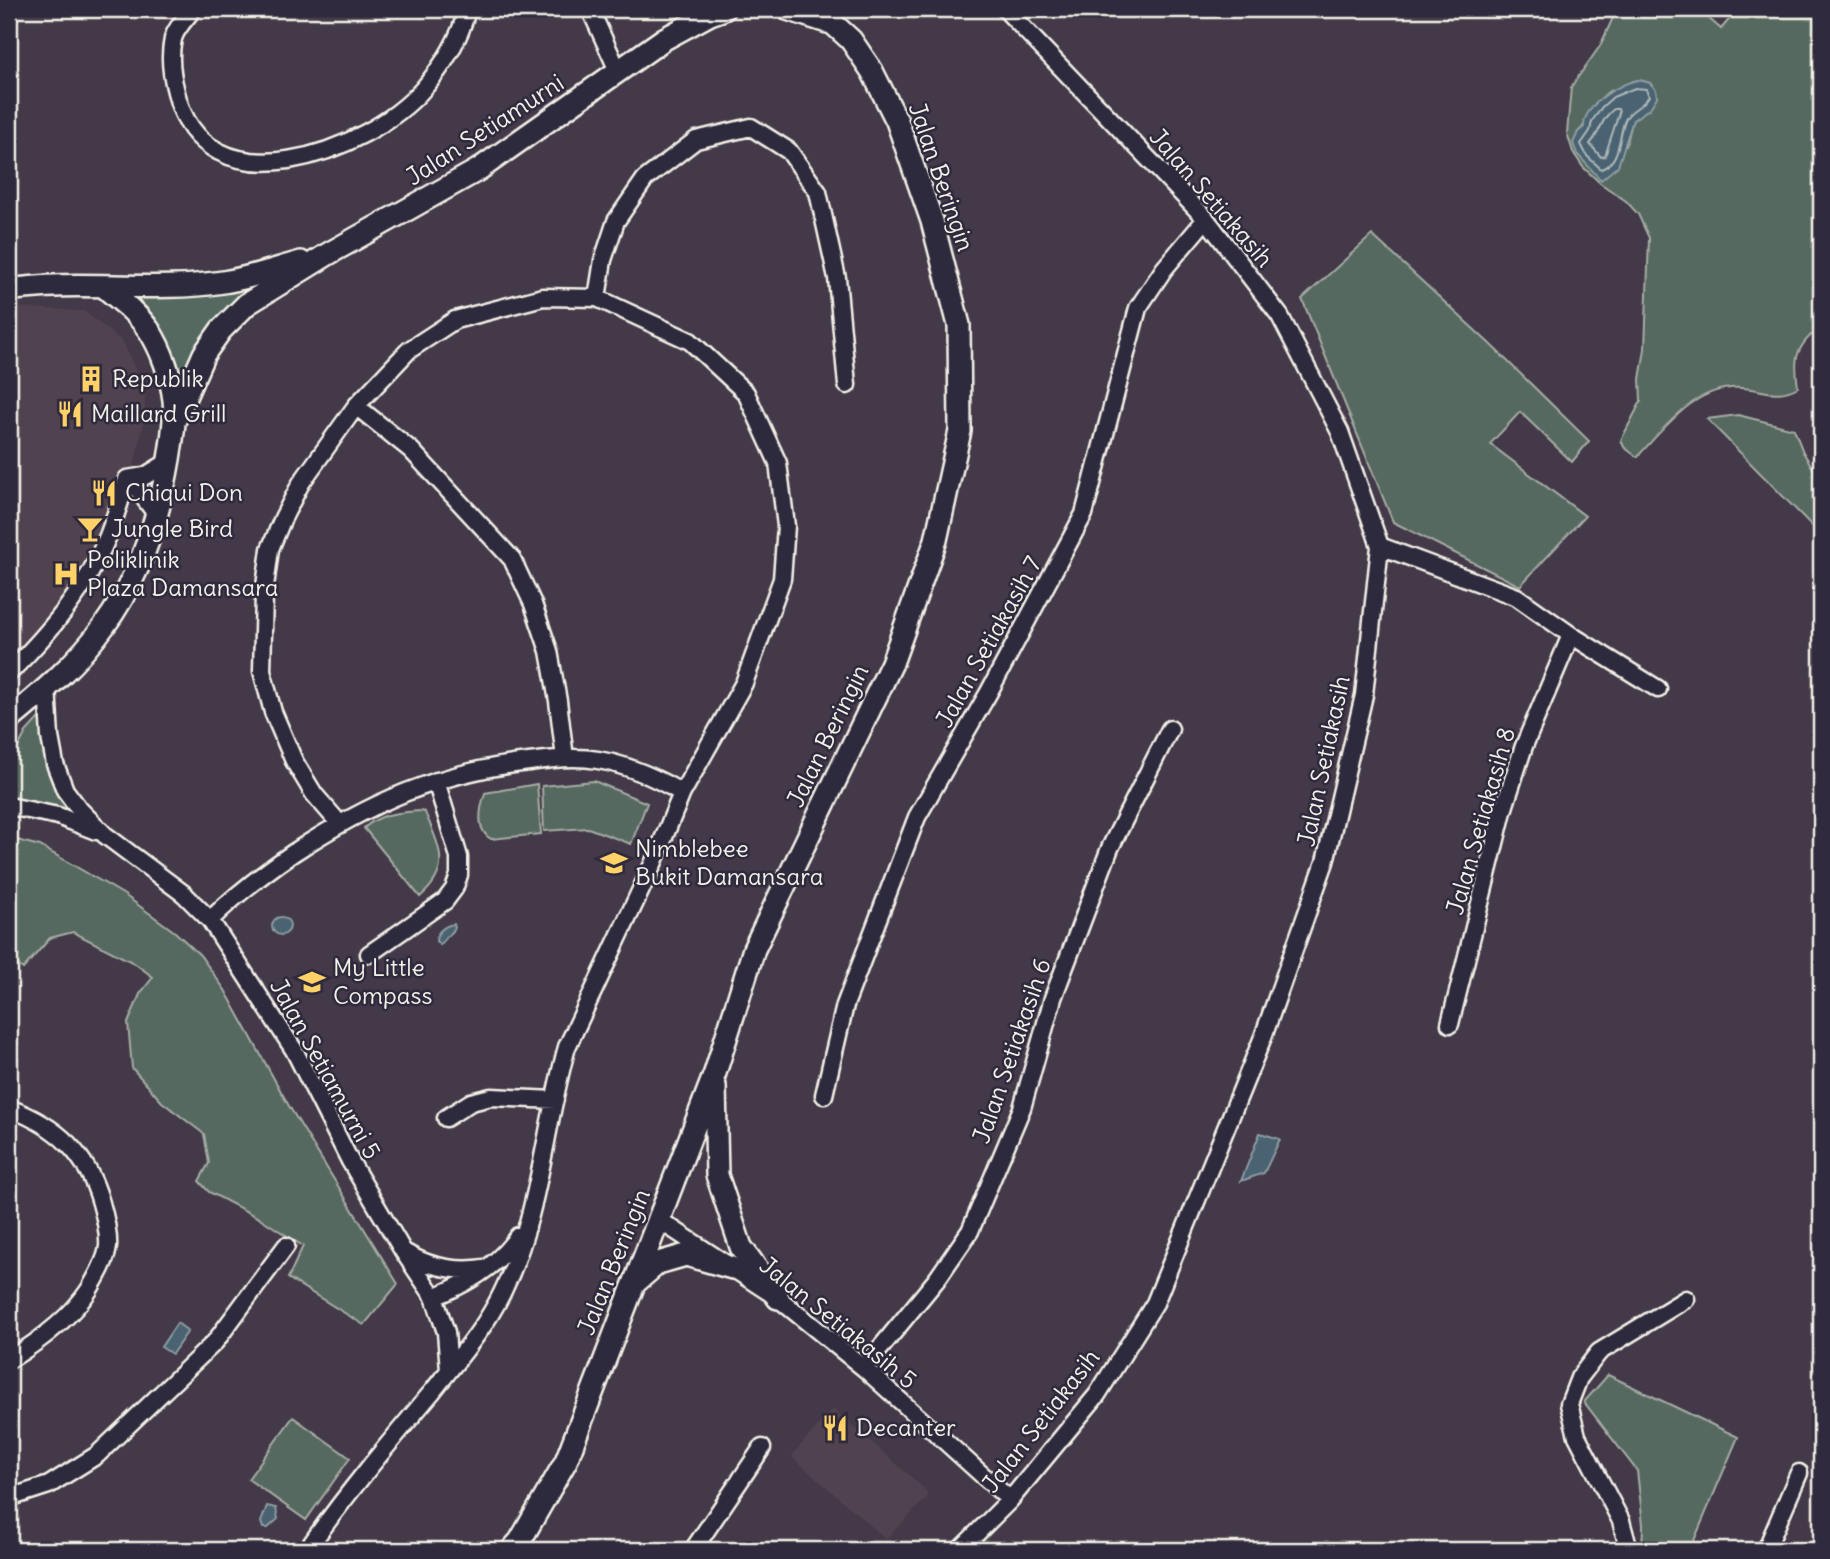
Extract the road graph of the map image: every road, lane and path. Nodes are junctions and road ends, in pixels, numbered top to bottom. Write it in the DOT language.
graph roads {
  1 [pos="194,9"];
  2 [pos="467,9"];
  3 [pos="590,9"];
  4 [pos="738,9"];
  5 [pos="787,9"];
  6 [pos="817,9"];
  7 [pos="1004,9"];
  8 [pos="710,10"];
  9 [pos="837,14"];
  10 [pos="619,73"];
  11 [pos="1206,219"];
  12 [pos="328,254"];
  13 [pos="103,286"];
  14 [pos="9,290"];
  15 [pos="597,298"];
  16 [pos="848,385"];
  17 [pos="356,406"];
  18 [pos="174,422"];
  19 [pos="169,462"];
  20 [pos="127,479"];
  21 [pos="156,514"];
  22 [pos="1380,546"];
  23 [pos="1571,635"];
  24 [pos="9,673"];
  25 [pos="47,686"];
  26 [pos="1658,689"];
  27 [pos="9,720"];
  28 [pos="1170,729"];
  29 [pos="565,758"];
  30 [pos="436,781"];
  31 [pos="682,793"];
  32 [pos="9,806"];
  33 [pos="339,823"];
  34 [pos="105,835"];
  35 [pos="210,920"];
  36 [pos="369,954"];
  37 [pos="1450,1024"];
  38 [pos="715,1073"];
  39 [pos="824,1095"];
  40 [pos="555,1100"];
  41 [pos="9,1108"];
  42 [pos="446,1118"];
  43 [pos="659,1220"];
  44 [pos="527,1223"];
  45 [pos="286,1246"];
  46 [pos="403,1251"];
  47 [pos="488,1268"];
  48 [pos="733,1268"];
  49 [pos="632,1286"];
  50 [pos="434,1297"];
  51 [pos="778,1298"];
  52 [pos="1686,1299"];
  53 [pos="9,1360"];
  54 [pos="864,1368"];
  55 [pos="449,1370"];
  56 [pos="762,1448"];
  57 [pos="1799,1473"];
  58 [pos="9,1498"];
  59 [pos="1010,1500"];
  60 [pos="307,1550"];
  61 [pos="512,1550"];
  62 [pos="693,1550"];
  63 [pos="960,1550"];
  64 [pos="1629,1550"];
  65 [pos="1766,1550"];
  1 -- 2 [label="street"];
  3 -- 10 [label="street"];
  4 -- 8 [label="street"];
  5 -- 9 [label="street"];
  6 -- 9 [label="street, Jalan Beringin"];
  7 -- 11 [label="street, Jalan Setiakasih"];
  8 -- 10 [label="street, Jalan Setiamurni"];
  9 -- 38 [label="street, Jalan Beringin"];
  10 -- 12 [label="street, Jalan Setiamurni"];
  11 -- 22 [label="street, Jalan Setiakasih"];
  11 -- 39 [label="street, Jalan Setiakasih 7"];
  12 -- 13 [label="street, Jalan Setiamurni"];
  12 -- 18 [label="street, Jalan Setiamurni"];
  13 -- 14 [label="street"];
  13 -- 18 [label="street, Jalan Setiamurni"];
  15 -- 16 [label="street"];
  15 -- 17 [label="street"];
  15 -- 31 [label="street"];
  17 -- 29 [label="street"];
  17 -- 33 [label="street"];
  18 -- 19 [label="street, Jalan Setiamurni"];
  19 -- 20 [label="street"];
  19 -- 21 [label="street, Jalan Setiamurni"];
  20 -- 21 [label="street"];
  20 -- 24 [label="street"];
  21 -- 25 [label="street, Jalan Setiamurni"];
  22 -- 23 [label="street"];
  22 -- 59 [label="street, Jalan Setiakasih"];
  23 -- 26 [label="street"];
  23 -- 37 [label="street, Jalan Setiakasih 8"];
  25 -- 27 [label="street, Jalan Setiamurni"];
  25 -- 34 [label="street, Jalan Setiamurni 5"];
  28 -- 54 [label="street, Jalan Setiakasih 6"];
  29 -- 30 [label="street"];
  29 -- 31 [label="street"];
  30 -- 33 [label="street"];
  30 -- 36 [label="street"];
  31 -- 40 [label="street"];
  32 -- 34 [label="street, Jalan Setiamurni 5"];
  33 -- 35 [label="street"];
  34 -- 35 [label="street, Jalan Setiamurni 5"];
  35 -- 46 [label="street, Jalan Setiamurni 5"];
  38 -- 43 [label="street, Jalan Beringin"];
  38 -- 51 [label="street"];
  40 -- 42 [label="street"];
  40 -- 44 [label="street"];
  41 -- 53 [label="street"];
  43 -- 48 [label="street, Jalan Setiakasih 5"];
  43 -- 49 [label="street, Jalan Beringin"];
  44 -- 47 [label="street"];
  44 -- 55 [label="street"];
  45 -- 58 [label="street"];
  46 -- 47 [label="street"];
  46 -- 50 [label="street, Jalan Setiamurni 5"];
  47 -- 50 [label="street"];
  48 -- 49 [label="street"];
  48 -- 51 [label="street, Jalan Setiakasih 5"];
  49 -- 61 [label="street, Jalan Beringin"];
  50 -- 55 [label="street, Jalan Setiamurni 5"];
  51 -- 54 [label="street, Jalan Setiakasih 5"];
  52 -- 64 [label="street"];
  54 -- 59 [label="street, Jalan Setiakasih 5"];
  55 -- 60 [label="street"];
  56 -- 62 [label="street"];
  57 -- 65 [label="street"];
  59 -- 63 [label="street, Jalan Setiakasih"];
}
